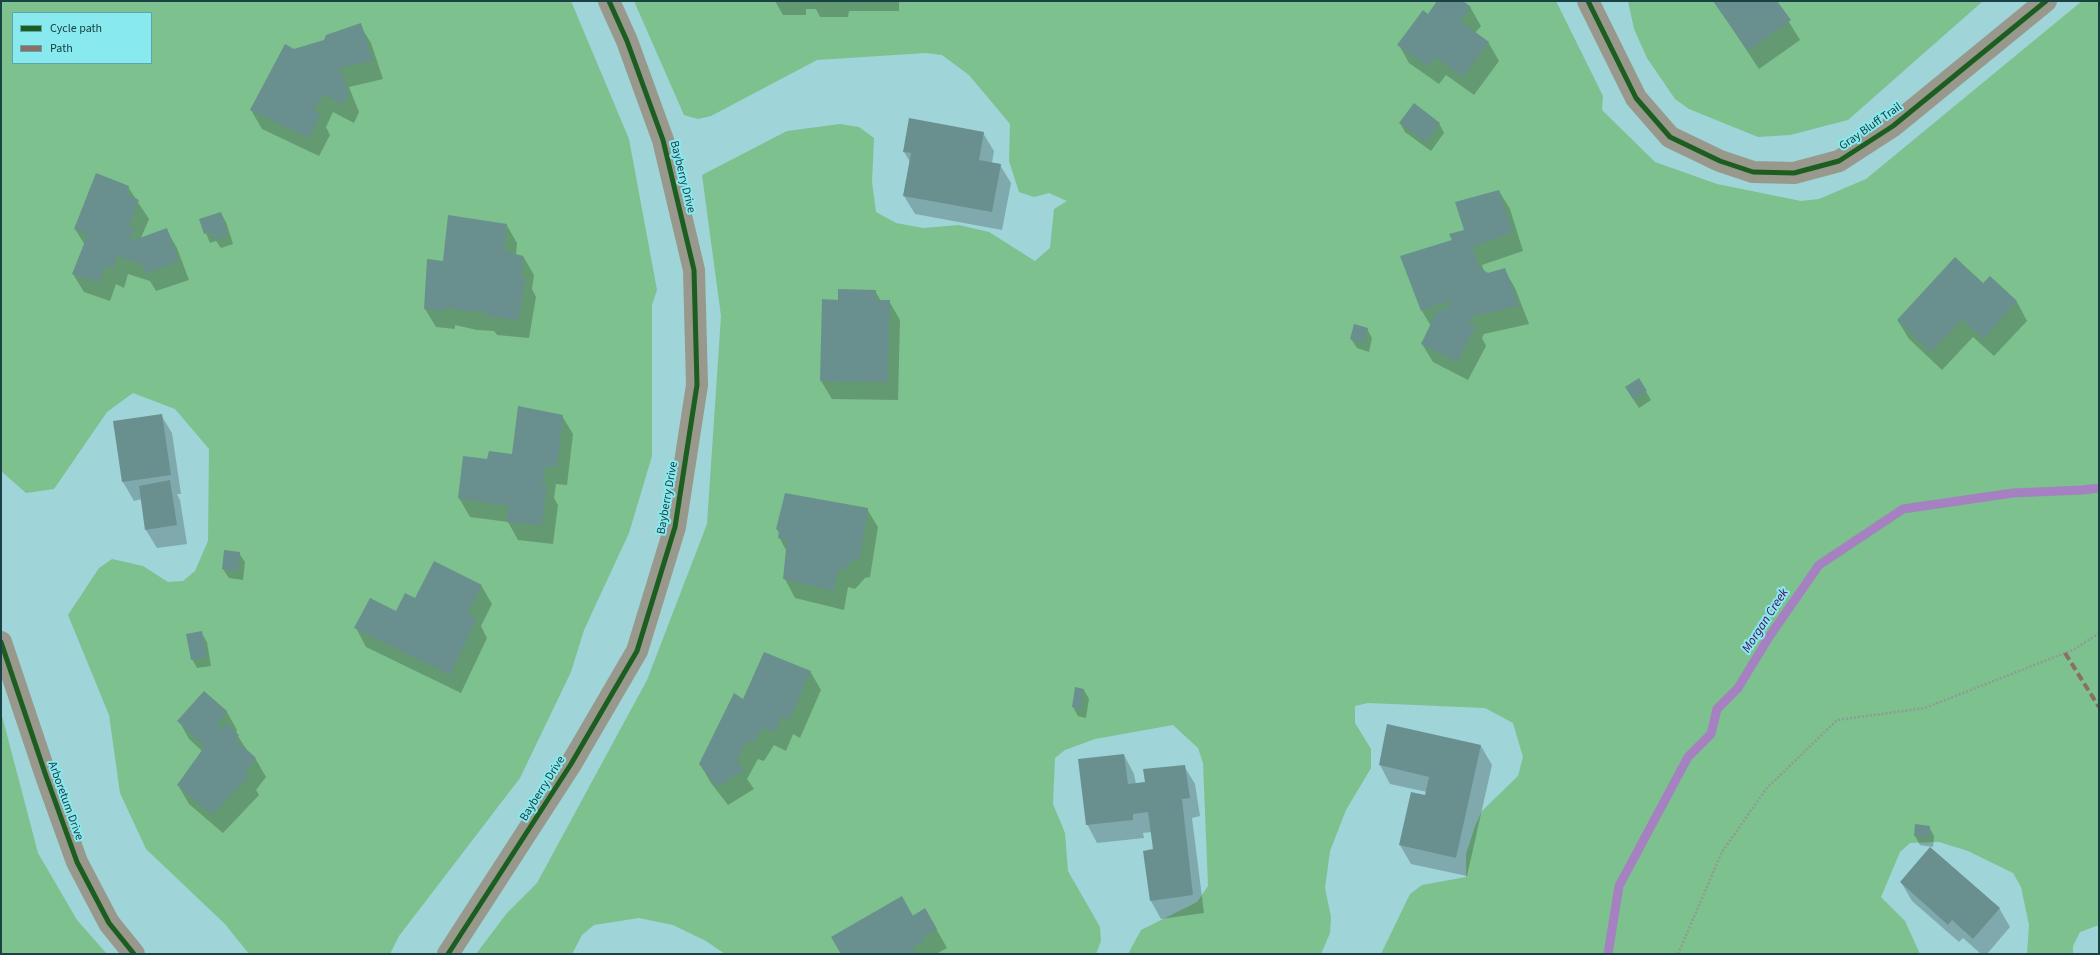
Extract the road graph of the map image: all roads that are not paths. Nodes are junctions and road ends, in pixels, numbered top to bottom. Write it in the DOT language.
graph roads {
  1 [pos="609,1"];
  2 [pos="1588,1"];
  3 [pos="2046,1"];
  4 [pos="1,642"];
  5 [pos="134,954"];
  6 [pos="448,954"];
  1 -- 6 [label="street, Bayberry Drive"];
  2 -- 3 [label="street, Gray Bluff Trail"];
  4 -- 5 [label="street, Arboretum Drive"];
}
